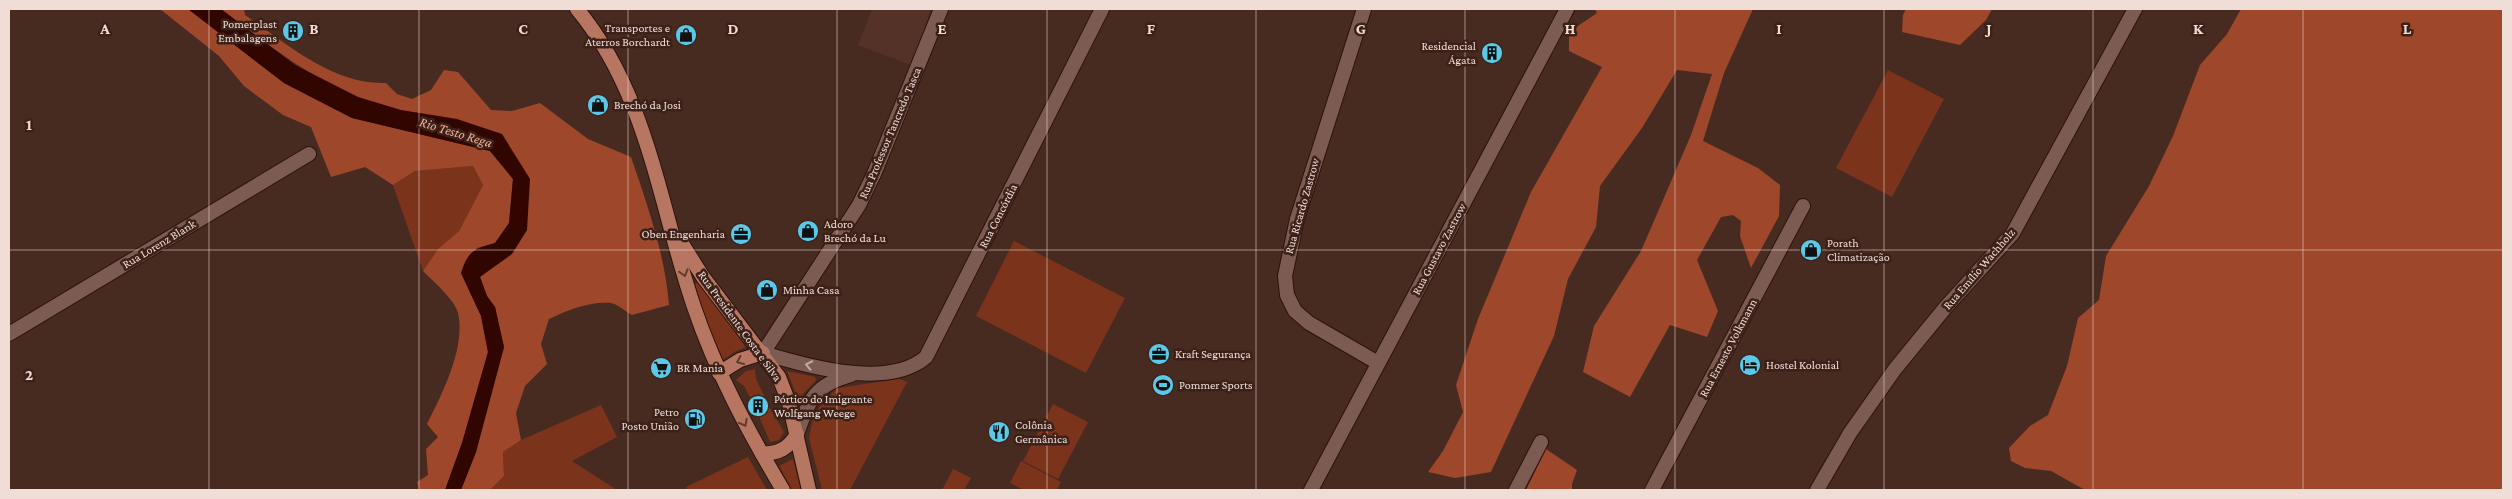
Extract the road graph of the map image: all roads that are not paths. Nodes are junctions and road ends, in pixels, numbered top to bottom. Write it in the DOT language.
graph roads {
  1 [pos="577,9"];
  2 [pos="941,9"];
  3 [pos="1102,9"];
  4 [pos="1364,9"];
  5 [pos="1566,9"];
  6 [pos="2136,9"];
  7 [pos="309,154"];
  8 [pos="1803,206"];
  9 [pos="671,226"];
  10 [pos="9,334"];
  11 [pos="763,353"];
  12 [pos="1378,363"];
  13 [pos="719,373"];
  14 [pos="856,374"];
  15 [pos="797,434"];
  16 [pos="1541,442"];
  17 [pos="762,454"];
  18 [pos="784,490"];
  19 [pos="808,490"];
  20 [pos="1311,490"];
  21 [pos="1516,490"];
  22 [pos="1652,490"];
  23 [pos="1817,490"];
  1 -- 9 [label="main road, Rua Presidente Costa e Silva"];
  2 -- 11 [label="street, Rua Professor Tancredo Tasca"];
  3 -- 14 [label="street, Rua Concórdia"];
  4 -- 12 [label="street, Rua Ricardo Zastrow"];
  5 -- 12 [label="street, Rua Gustavo Zastrow"];
  6 -- 23 [label="street, Rua Emílio Wachholz"];
  7 -- 10 [label="street, Rua Lorenz Blank"];
  8 -- 22 [label="street, Rua Ernesto Volkmann"];
  9 -- 11 [label="main road, Rua Presidente Costa e Silva"];
  9 -- 13 [label="main road, Rua Presidente Costa e Silva, one-way"];
  11 -- 13 [label="main road, one-way"];
  14 -- 11 [label="street, Rua Concórdia, one-way"];
  11 -- 15 [label="main road, Rua Presidente Costa e Silva"];
  12 -- 20 [label="street, Rua Gustavo Zastrow"];
  13 -- 17 [label="main road, Rua Presidente Costa e Silva, one-way"];
  14 -- 15 [label="street, Rua Concórdia"];
  15 -- 17 [label="main road"];
  15 -- 19 [label="main road, Rua Presidente Costa e Silva"];
  16 -- 21 [label="street"];
  17 -- 18 [label="main road, Rua Presidente Costa e Silva"];
}
